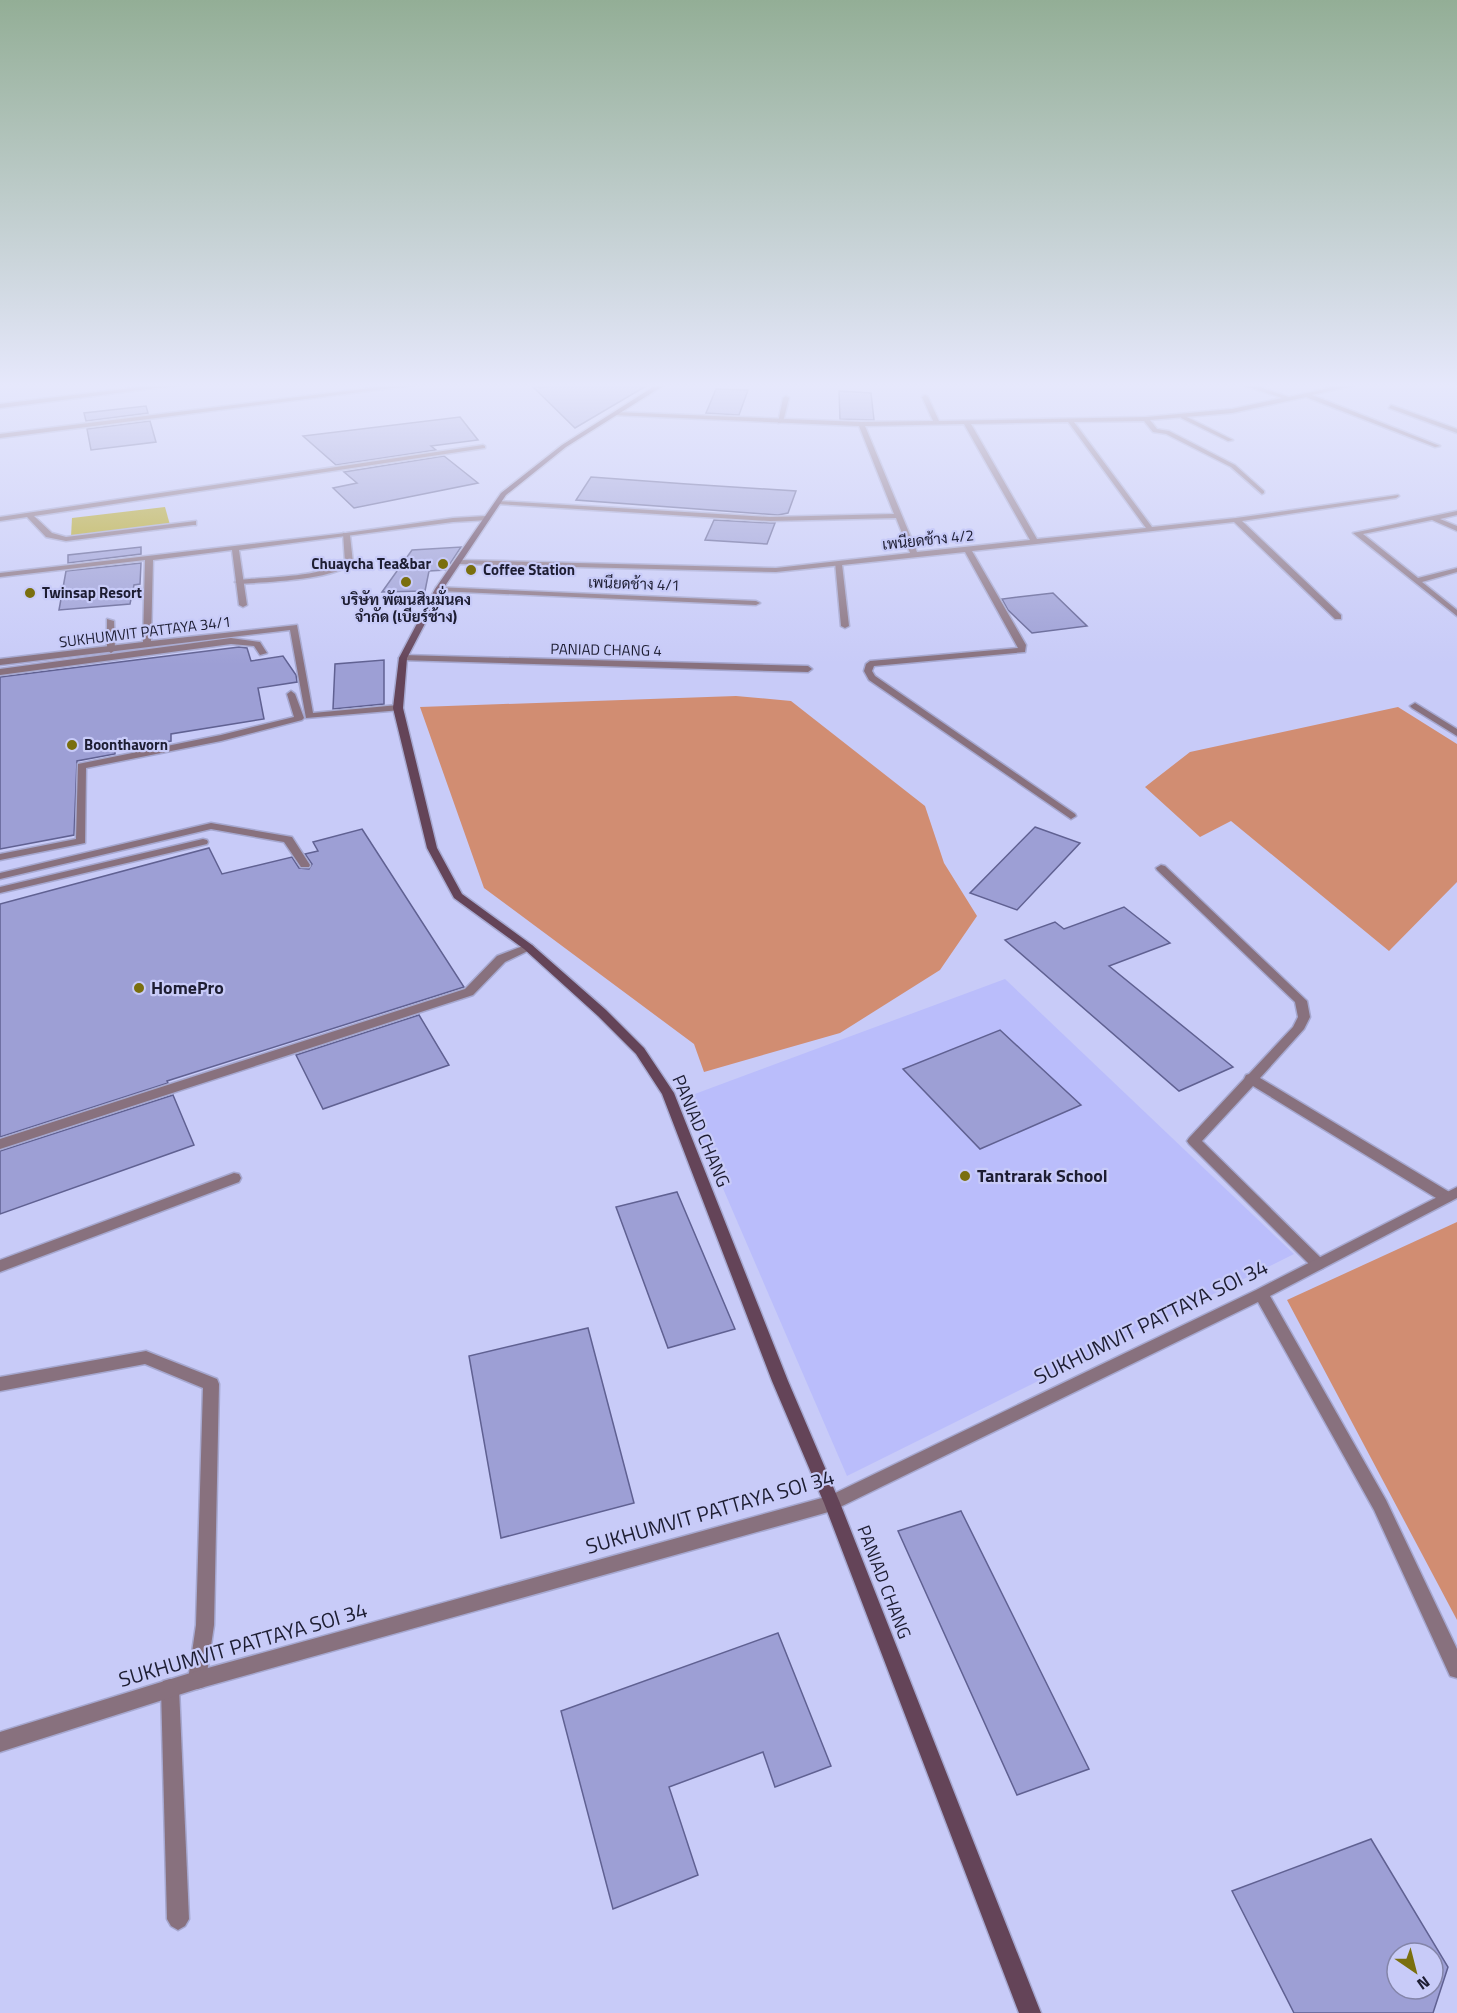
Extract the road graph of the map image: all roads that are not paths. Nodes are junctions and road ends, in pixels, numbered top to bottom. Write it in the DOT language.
graph roads {
  1 [pos="293,476"];
  2 [pos="525,476"];
  3 [pos="882,476"];
  4 [pos="997,476"];
  5 [pos="1111,476"];
  6 [pos="1244,476"];
  7 [pos="1262,492"];
  8 [pos="1396,496"];
  9 [pos="499,502"];
  10 [pos="1457,513"];
  11 [pos="30,516"];
  12 [pos="899,516"];
  13 [pos="486,518"];
  14 [pos="1433,518"];
  15 [pos="0,519"];
  16 [pos="1236,520"];
  17 [pos="194,523"];
  18 [pos="1457,529"];
  19 [pos="1151,530"];
  20 [pos="346,535"];
  21 [pos="1035,542"];
  22 [pos="235,548"];
  23 [pos="968,550"];
  24 [pos="914,554"];
  25 [pos="148,559"];
  26 [pos="459,561"];
  27 [pos="838,564"];
  28 [pos="1457,570"];
  29 [pos="0,575"];
  30 [pos="239,582"];
  31 [pos="1416,582"];
  32 [pos="439,589"];
  33 [pos="756,603"];
  34 [pos="243,605"];
  35 [pos="1457,614"];
  36 [pos="1338,617"];
  37 [pos="110,621"];
  38 [pos="845,626"];
  39 [pos="147,645"];
  40 [pos="111,650"];
  41 [pos="263,653"];
  42 [pos="403,658"];
  43 [pos="0,662"];
  44 [pos="808,669"];
  45 [pos="0,672"];
  46 [pos="291,694"];
  47 [pos="1415,706"];
  48 [pos="398,708"];
  49 [pos="1457,733"];
  50 [pos="1071,816"];
  51 [pos="203,842"];
  52 [pos="0,857"];
  53 [pos="305,865"];
  54 [pos="1161,868"];
  55 [pos="0,876"];
  56 [pos="0,890"];
  57 [pos="528,947"];
  58 [pos="1250,1078"];
  59 [pos="0,1144"];
  60 [pos="234,1179"];
  61 [pos="1451,1195"];
  62 [pos="1318,1264"];
  63 [pos="0,1266"];
  64 [pos="1261,1294"];
  65 [pos="0,1384"];
  66 [pos="832,1503"];
  67 [pos="1457,1669"];
  68 [pos="197,1680"];
  69 [pos="170,1688"];
  70 [pos="0,1742"];
  71 [pos="178,1919"];
  72 [pos="1030,2013"];
  1 -- 11 [label="street"];
  2 -- 9 [label="street, PANIAD CHANG"];
  3 -- 12 [label="street"];
  4 -- 21 [label="street"];
  5 -- 19 [label="street"];
  6 -- 7 [label="street"];
  8 -- 16 [label="street, เพนียดช้าง 4/2"];
  9 -- 12 [label="street"];
  9 -- 13 [label="street, PANIAD CHANG"];
  10 -- 14 [label="street"];
  11 -- 15 [label="street"];
  11 -- 17 [label="street"];
  12 -- 24 [label="street"];
  13 -- 20 [label="street"];
  13 -- 26 [label="street, PANIAD CHANG"];
  14 -- 18 [label="street"];
  14 -- 31 [label="street"];
  16 -- 19 [label="street, เพนียดช้าง 4/2"];
  16 -- 36 [label="street"];
  19 -- 21 [label="street, เพนียดช้าง 4/2"];
  20 -- 22 [label="street"];
  20 -- 30 [label="street"];
  21 -- 23 [label="street, เพนียดช้าง 4/2"];
  22 -- 25 [label="street"];
  22 -- 30 [label="street"];
  23 -- 24 [label="street, เพนียดช้าง 4/2"];
  23 -- 50 [label="street"];
  24 -- 27 [label="street, เพนียดช้าง 4/2"];
  25 -- 29 [label="street"];
  25 -- 39 [label="street"];
  26 -- 27 [label="street, เพนียดช้าง 4/2"];
  26 -- 32 [label="street, PANIAD CHANG"];
  27 -- 38 [label="street"];
  28 -- 31 [label="street"];
  30 -- 34 [label="street"];
  31 -- 35 [label="street"];
  32 -- 33 [label="street, เพนียดช้าง 4/1"];
  32 -- 42 [label="street, PANIAD CHANG"];
  37 -- 40 [label="street"];
  39 -- 40 [label="street, SUKHUMVIT PATTAYA 34/1"];
  39 -- 48 [label="street, SUKHUMVIT PATTAYA 34/1"];
  40 -- 43 [label="street, SUKHUMVIT PATTAYA 34/1"];
  41 -- 45 [label="street"];
  42 -- 44 [label="street, PANIAD CHANG 4"];
  42 -- 48 [label="street, PANIAD CHANG"];
  46 -- 52 [label="street"];
  47 -- 49 [label="street"];
  48 -- 57 [label="street, PANIAD CHANG"];
  51 -- 56 [label="street"];
  53 -- 55 [label="street"];
  54 -- 58 [label="street"];
  57 -- 59 [label="street"];
  57 -- 66 [label="street, PANIAD CHANG"];
  58 -- 61 [label="street"];
  58 -- 62 [label="street"];
  60 -- 63 [label="street"];
  61 -- 62 [label="street, SUKHUMVIT PATTAYA SOI 34"];
  62 -- 64 [label="street, SUKHUMVIT PATTAYA SOI 34"];
  64 -- 66 [label="street, SUKHUMVIT PATTAYA SOI 34"];
  64 -- 67 [label="street"];
  65 -- 68 [label="street"];
  66 -- 68 [label="street, SUKHUMVIT PATTAYA SOI 34"];
  66 -- 72 [label="street, PANIAD CHANG"];
  68 -- 69 [label="street, SUKHUMVIT PATTAYA SOI 34"];
  69 -- 70 [label="street, SUKHUMVIT PATTAYA SOI 34"];
  69 -- 71 [label="street"];
}
